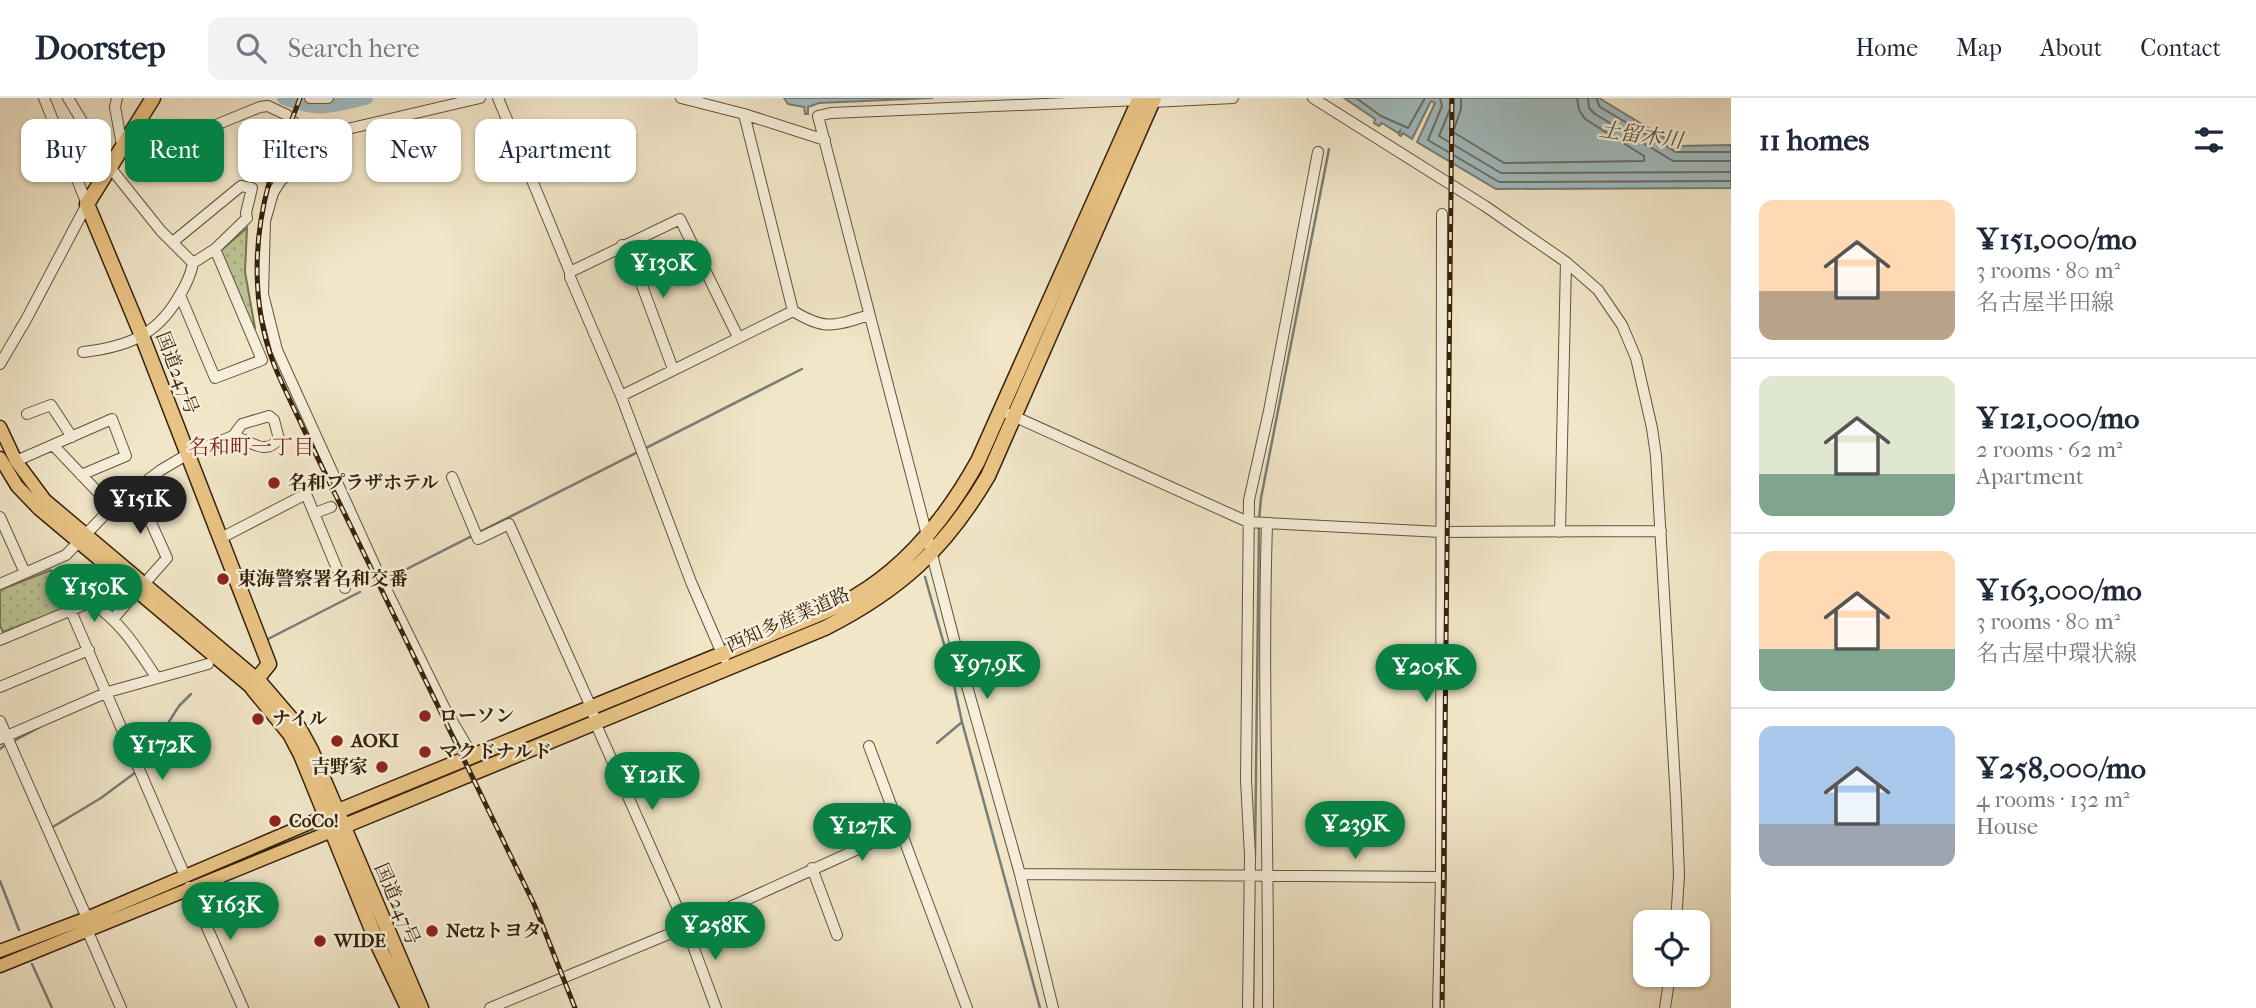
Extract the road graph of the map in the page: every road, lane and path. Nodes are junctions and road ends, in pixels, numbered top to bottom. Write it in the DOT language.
graph roads {
  1 [pos="68,98"];
  2 [pos="117,98"];
  3 [pos="153,98"];
  4 [pos="310,98"];
  5 [pos="328,98"];
  6 [pos="480,98"];
  7 [pos="498,98"];
  8 [pos="681,98"];
  9 [pos="1233,98"];
  10 [pos="1313,98"];
  11 [pos="46,99"];
  12 [pos="1147,100"];
  13 [pos="266,102"];
  14 [pos="744,114"];
  15 [pos="81,119"];
  16 [pos="290,119"];
  17 [pos="352,128"];
  18 [pos="825,140"];
  19 [pos="124,142"];
  20 [pos="1318,152"];
  21 [pos="111,163"];
  22 [pos="111,168"];
  23 [pos="100,182"];
  24 [pos="280,182"];
  25 [pos="87,204"];
  26 [pos="1441,214"];
  27 [pos="174,241"];
  28 [pos="622,245"];
  29 [pos="215,249"];
  30 [pos="1566,262"];
  31 [pos="193,263"];
  32 [pos="570,272"];
  33 [pos="180,295"];
  34 [pos="793,311"];
  35 [pos="869,315"];
  36 [pos="142,336"];
  37 [pos="738,337"];
  38 [pos="83,352"];
  39 [pos="0,364"];
  40 [pos="673,369"];
  41 [pos="621,396"];
  42 [pos="27,414"];
  43 [pos="1008,414"];
  44 [pos="0,427"];
  45 [pos="233,436"];
  46 [pos="72,437"];
  47 [pos="53,444"];
  48 [pos="188,454"];
  49 [pos="0,458"];
  50 [pos="16,461"];
  51 [pos="81,475"];
  52 [pos="452,477"];
  53 [pos="135,487"];
  54 [pos="331,506"];
  55 [pos="112,507"];
  56 [pos="315,513"];
  57 [pos="0,517"];
  58 [pos="1248,522"];
  59 [pos="1267,523"];
  60 [pos="1560,531"];
  61 [pos="1661,531"];
  62 [pos="1441,532"];
  63 [pos="4,536"];
  64 [pos="928,536"];
  65 [pos="221,538"];
  66 [pos="82,539"];
  67 [pos="932,553"];
  68 [pos="25,573"];
  69 [pos="0,584"];
  70 [pos="140,587"];
  71 [pos="345,587"];
  72 [pos="71,611"];
  73 [pos="114,618"];
  74 [pos="0,640"];
  75 [pos="89,650"];
  76 [pos="722,653"];
  77 [pos="208,664"];
  78 [pos="729,668"];
  79 [pos="156,677"];
  80 [pos="255,684"];
  81 [pos="0,687"];
  82 [pos="109,695"];
  83 [pos="593,714"];
  84 [pos="0,721"];
  85 [pos="3,738"];
  86 [pos="869,746"];
  87 [pos="472,755"];
  88 [pos="331,813"];
  89 [pos="337,829"];
  90 [pos="900,830"];
  91 [pos="812,869"];
  92 [pos="1020,874"];
  93 [pos="1250,875"];
  94 [pos="1269,875"];
  95 [pos="1441,877"];
  96 [pos="187,881"];
  97 [pos="1677,910"];
  98 [pos="87,925"];
  99 [pos="686,926"];
  100 [pos="838,935"];
  101 [pos="0,951"];
  102 [pos="0,966"];
  103 [pos="1668,987"];
  104 [pos="121,1008"];
  105 [pos="243,1008"];
  106 [pos="408,1008"];
  107 [pos="421,1008"];
  108 [pos="490,1008"];
  109 [pos="716,1008"];
  110 [pos="967,1008"];
  111 [pos="1053,1008"];
  112 [pos="1248,1008"];
  113 [pos="1268,1008"];
  114 [pos="1438,1008"];
  115 [pos="1665,1008"];
  1 -- 15 [label="street"];
  2 -- 19 [label="street"];
  3 -- 19 [label="highway"];
  4 -- 5 [label="street"];
  6 -- 17 [label="street"];
  7 -- 32 [label="street"];
  8 -- 14 [label="street"];
  9 -- 12 [label="street"];
  10 -- 30 [label="street"];
  11 -- 25 [label="street"];
  12 -- 18 [label="street"];
  12 -- 43 [label="highway, 西知多産業道路"];
  13 -- 16 [label="street"];
  13 -- 19 [label="street"];
  14 -- 18 [label="street"];
  14 -- 34 [label="street"];
  18 -- 35 [label="street"];
  19 -- 21 [label="highway"];
  20 -- 58 [label="street"];
  22 -- 27 [label="street"];
  23 -- 25 [label="highway"];
  24 -- 87 [label="street"];
  25 -- 36 [label="highway, 国道247号"];
  25 -- 39 [label="street"];
  26 -- 62 [label="street"];
  27 -- 29 [label="street"];
  27 -- 31 [label="street"];
  28 -- 32 [label="street"];
  28 -- 37 [label="street"];
  28 -- 40 [label="street"];
  29 -- 31 [label="street"];
  29 -- 33 [label="street"];
  30 -- 60 [label="street"];
  30 -- 61 [label="street"];
  31 -- 33 [label="street"];
  32 -- 41 [label="street"];
  33 -- 36 [label="street"];
  34 -- 35 [label="street"];
  34 -- 37 [label="street"];
  35 -- 64 [label="street"];
  36 -- 38 [label="street"];
  36 -- 48 [label="highway, 国道247号"];
  37 -- 40 [label="street"];
  40 -- 41 [label="street"];
  41 -- 76 [label="street"];
  42 -- 46 [label="street"];
  43 -- 58 [label="street"];
  43 -- 64 [label="highway, 西知多産業道路"];
  43 -- 67 [label="highway, 西知多産業道路"];
  44 -- 50 [label="main road"];
  45 -- 45 [label="street"];
  45 -- 48 [label="street"];
  46 -- 47 [label="street"];
  46 -- 51 [label="street"];
  47 -- 50 [label="street"];
  47 -- 51 [label="street"];
  48 -- 53 [label="street"];
  48 -- 65 [label="highway, 国道247号"];
  49 -- 66 [label="main road"];
  50 -- 66 [label="main road"];
  51 -- 55 [label="street"];
  52 -- 83 [label="street"];
  53 -- 55 [label="street"];
  53 -- 70 [label="street"];
  54 -- 56 [label="street"];
  55 -- 66 [label="street"];
  56 -- 65 [label="street"];
  56 -- 71 [label="street"];
  57 -- 63 [label="street"];
  58 -- 59 [label="street"];
  58 -- 93 [label="street"];
  59 -- 62 [label="street"];
  59 -- 94 [label="street"];
  60 -- 61 [label="street"];
  60 -- 62 [label="street"];
  61 -- 97 [label="street"];
  62 -- 95 [label="street"];
  63 -- 68 [label="street"];
  64 -- 67 [label="street"];
  64 -- 76 [label="highway, 西知多産業道路"];
  65 -- 80 [label="highway, 国道247号"];
  66 -- 68 [label="street"];
  66 -- 70 [label="main road"];
  67 -- 78 [label="highway, 西知多産業道路"];
  67 -- 92 [label="street"];
  68 -- 69 [label="street"];
  70 -- 73 [label="street"];
  70 -- 80 [label="main road"];
  72 -- 73 [label="street"];
  72 -- 74 [label="street"];
  72 -- 75 [label="street"];
  73 -- 79 [label="street"];
  75 -- 81 [label="street"];
  75 -- 82 [label="street"];
  76 -- 78 [label="street"];
  76 -- 83 [label="highway, 西知多産業道路"];
  77 -- 79 [label="street"];
  78 -- 83 [label="highway, 西知多産業道路"];
  79 -- 82 [label="street"];
  80 -- 88 [label="highway, 国道247号"];
  82 -- 85 [label="street"];
  82 -- 96 [label="street"];
  83 -- 87 [label="highway, 西知多産業道路"];
  83 -- 89 [label="highway, 西知多産業道路"];
  83 -- 99 [label="street"];
  84 -- 85 [label="street"];
  85 -- 98 [label="street"];
  86 -- 90 [label="street"];
  87 -- 88 [label="highway, 西知多産業道路"];
  88 -- 89 [label="highway, 国道247号"];
  88 -- 96 [label="main road"];
  89 -- 96 [label="main road"];
  89 -- 106 [label="highway, 国道247号"];
  89 -- 107 [label="highway, 国道247号"];
  90 -- 91 [label="street"];
  90 -- 110 [label="street"];
  91 -- 99 [label="street"];
  91 -- 100 [label="street"];
  92 -- 93 [label="street"];
  92 -- 111 [label="street"];
  93 -- 94 [label="street"];
  93 -- 112 [label="street"];
  94 -- 95 [label="street"];
  94 -- 113 [label="street"];
  95 -- 114 [label="street"];
  96 -- 98 [label="main road"];
  96 -- 105 [label="street"];
  98 -- 101 [label="main road"];
  98 -- 102 [label="main road"];
  98 -- 104 [label="street"];
  99 -- 108 [label="street"];
  99 -- 109 [label="street"];
  103 -- 115 [label="street"];
}
